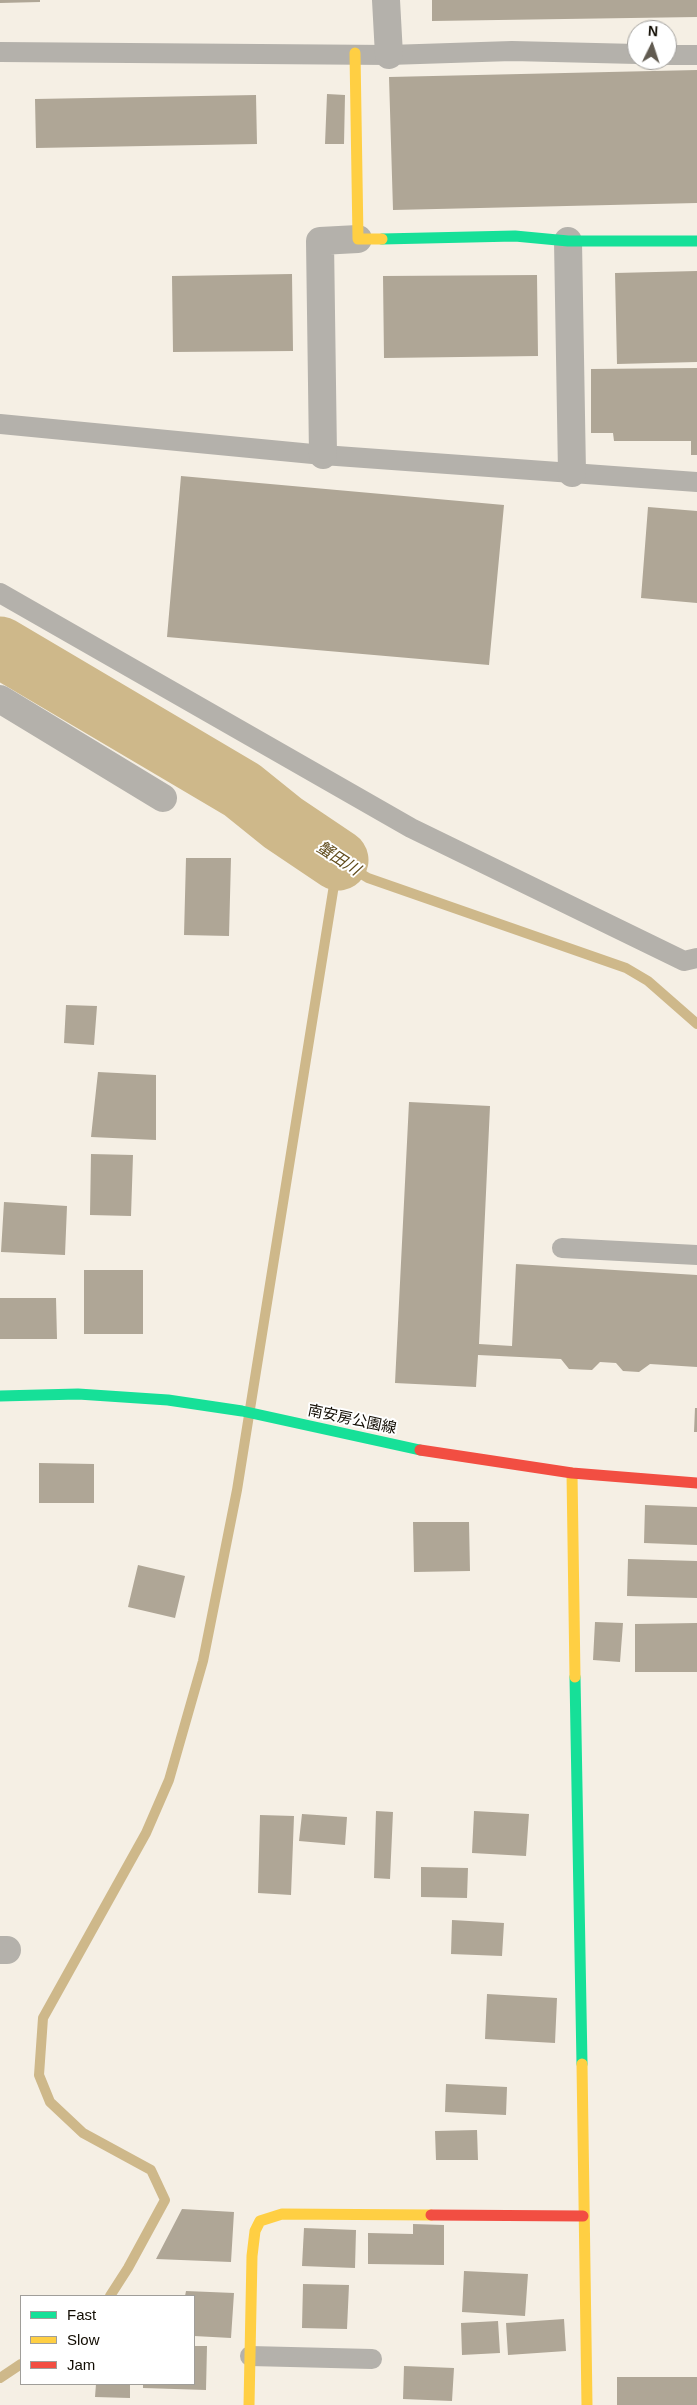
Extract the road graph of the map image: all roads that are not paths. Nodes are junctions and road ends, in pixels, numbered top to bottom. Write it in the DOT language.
graph roads {
  1 [pos="386,0"];
  2 [pos="0,52"];
  3 [pos="355,53"];
  4 [pos="627,54"];
  5 [pos="677,54"];
  6 [pos="389,55"];
  7 [pos="697,55"];
  8 [pos="358,239"];
  9 [pos="568,241"];
  10 [pos="697,241"];
  11 [pos="0,424"];
  12 [pos="323,454"];
  13 [pos="572,473"];
  14 [pos="697,482"];
  15 [pos="0,593"];
  16 [pos="0,699"];
  17 [pos="163,798"];
  18 [pos="697,958"];
  19 [pos="562,1248"];
  20 [pos="697,1255"];
  21 [pos="0,1396"];
  22 [pos="572,1473"];
  23 [pos="697,1483"];
  24 [pos="583,2216"];
  25 [pos="250,2356"];
  26 [pos="372,2359"];
  27 [pos="250,2405"];
  28 [pos="587,2405"];
  1 -- 6 [label="street"];
  2 -- 3 [label="lane"];
  3 -- 6 [label="lane"];
  3 -- 8 [label="street"];
  4 -- 6 [label="lane"];
  5 -- 7 [label="lane"];
  8 -- 9 [label="street"];
  8 -- 12 [label="street"];
  9 -- 10 [label="street"];
  9 -- 13 [label="street"];
  11 -- 12 [label="lane"];
  12 -- 13 [label="lane"];
  13 -- 14 [label="lane"];
  15 -- 18 [label="lane"];
  16 -- 17 [label="street"];
  19 -- 20 [label="lane"];
  21 -- 22 [label="street, 南安房公園線"];
  22 -- 23 [label="street, 南安房公園線"];
  22 -- 24 [label="street"];
  24 -- 25 [label="street"];
  24 -- 28 [label="street"];
  25 -- 26 [label="lane"];
  25 -- 27 [label="street"];
}
